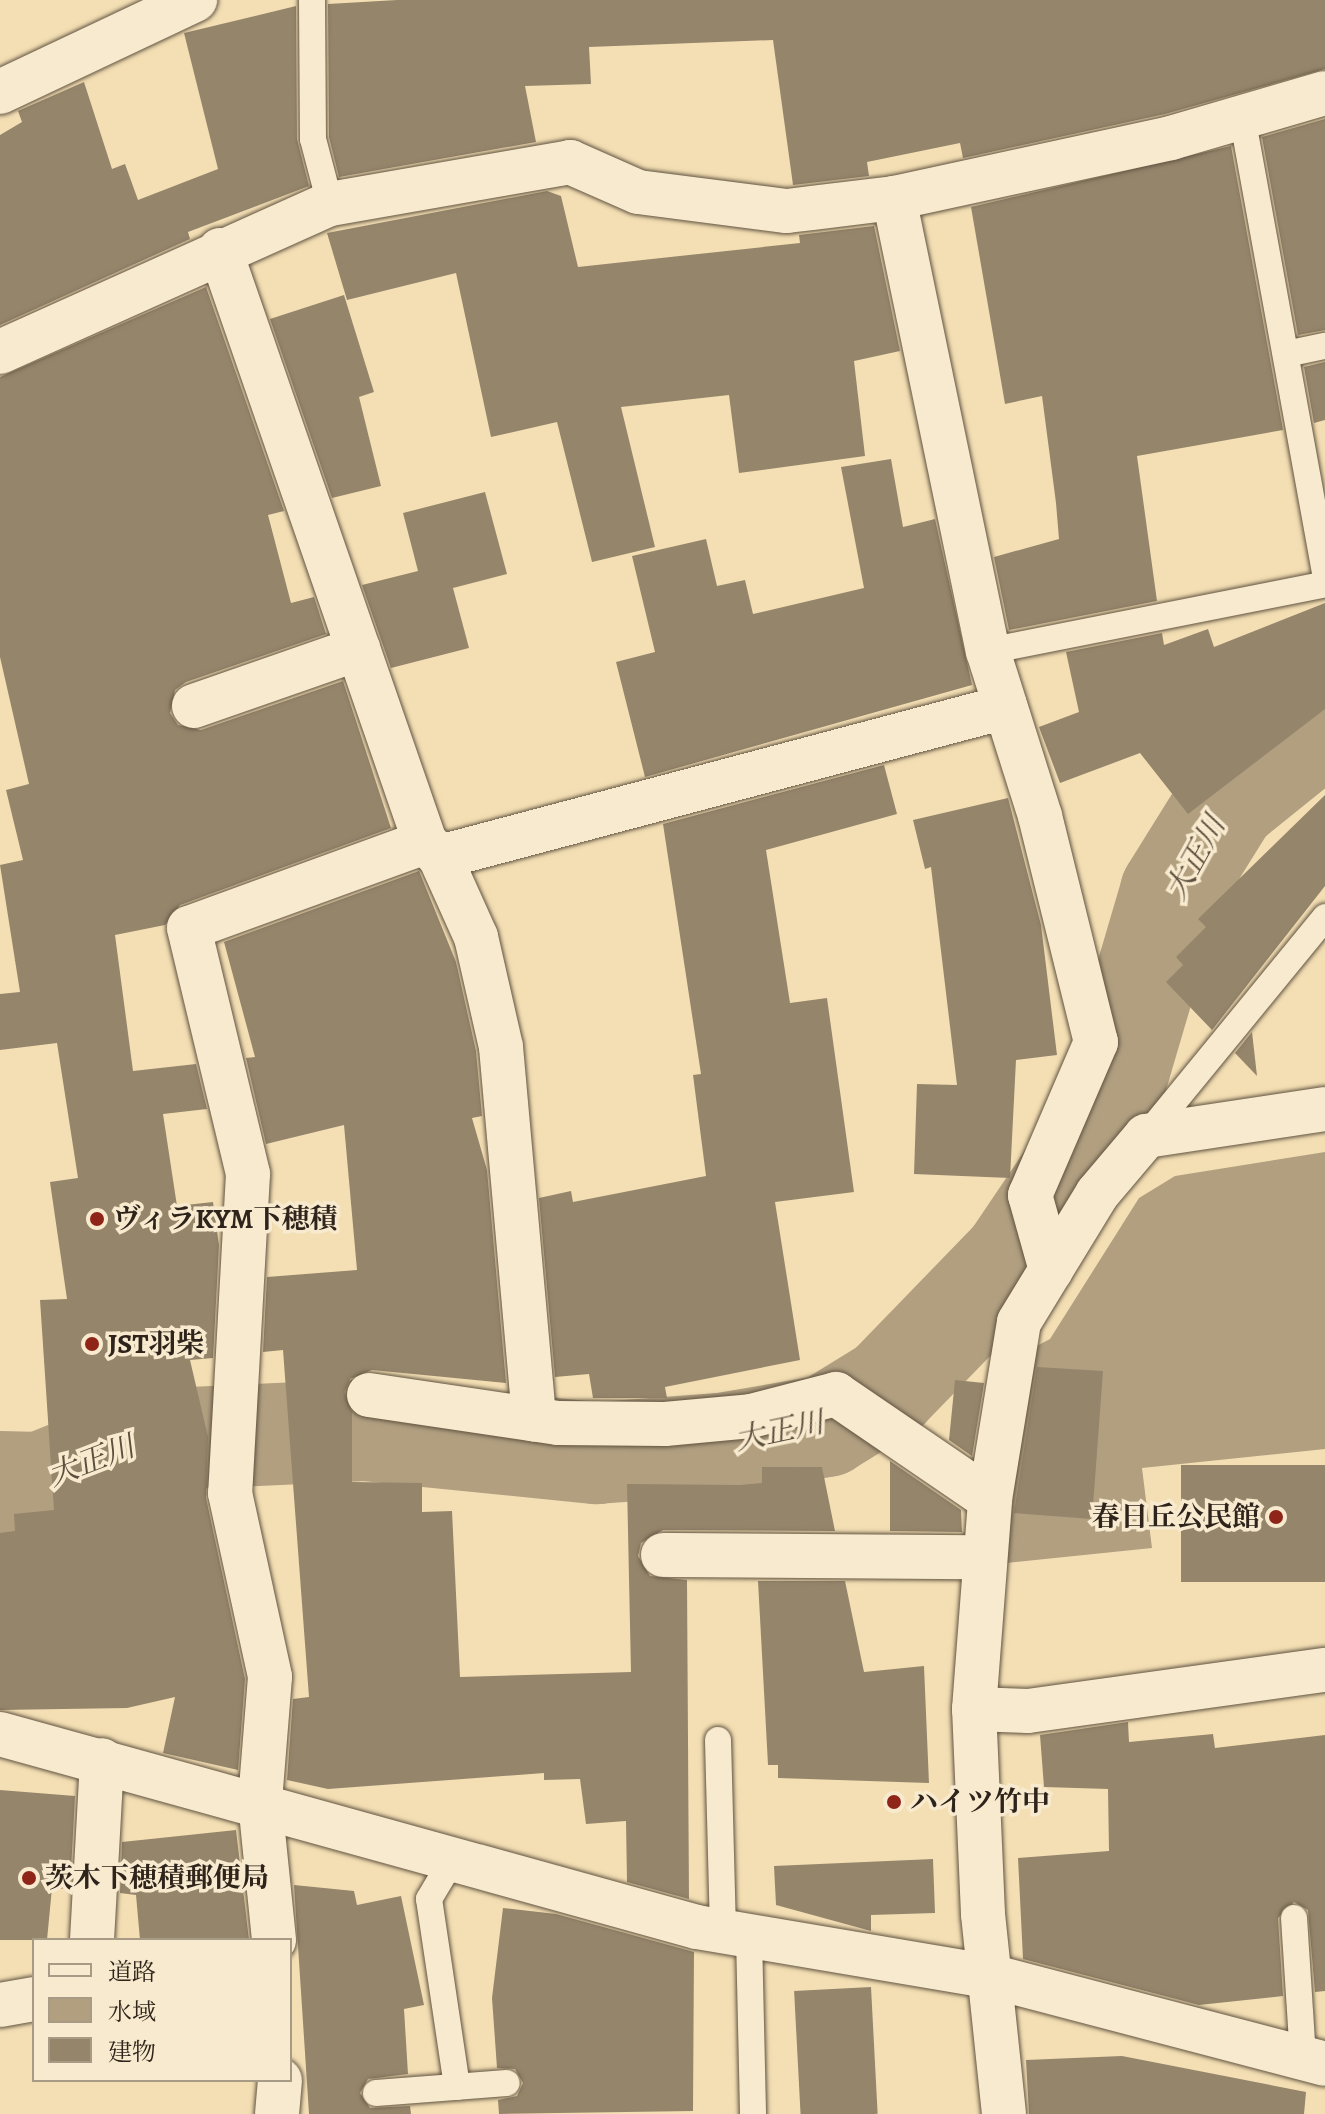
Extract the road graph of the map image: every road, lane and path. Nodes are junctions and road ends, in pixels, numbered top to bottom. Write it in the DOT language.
graph roads {
  1 [pos="195,0"];
  2 [pos="312,0"];
  3 [pos="0,92"];
  4 [pos="1325,93"];
  5 [pos="1242,116"];
  6 [pos="894,198"];
  7 [pos="330,204"];
  8 [pos="220,250"];
  9 [pos="1325,346"];
  10 [pos="0,352"];
  11 [pos="1286,354"];
  12 [pos="1325,572"];
  13 [pos="1325,584"];
  14 [pos="358,649"];
  15 [pos="988,651"];
  16 [pos="194,706"];
  17 [pos="1005,707"];
  18 [pos="432,850"];
  19 [pos="1325,917"];
  20 [pos="1325,1109"];
  21 [pos="1146,1136"];
  22 [pos="1048,1258"];
  23 [pos="369,1395"];
  24 [pos="534,1420"];
  25 [pos="990,1499"];
  26 [pos="663,1555"];
  27 [pos="985,1557"];
  28 [pos="1325,1670"];
  29 [pos="974,1709"];
  30 [pos="0,1734"];
  31 [pos="718,1740"];
  32 [pos="102,1760"];
  33 [pos="260,1802"];
  34 [pos="454,1857"];
  35 [pos="1294,1918"];
  36 [pos="736,1934"];
  37 [pos="92,1938"];
  38 [pos="274,1938"];
  39 [pos="994,1977"];
  40 [pos="32,1999"];
  41 [pos="0,2005"];
  42 [pos="1314,2061"];
  43 [pos="280,2082"];
  44 [pos="507,2083"];
  45 [pos="457,2087"];
  46 [pos="376,2093"];
  47 [pos="277,2114"];
  48 [pos="753,2114"];
  49 [pos="1004,2114"];
  1 -- 3 [label="street"];
  2 -- 7 [label="lane"];
  4 -- 5 [label="street"];
  5 -- 6 [label="street"];
  5 -- 11 [label="lane"];
  6 -- 7 [label="street"];
  6 -- 15 [label="street"];
  7 -- 8 [label="street"];
  8 -- 10 [label="street"];
  8 -- 14 [label="street"];
  9 -- 11 [label="lane"];
  11 -- 12 [label="lane"];
  13 -- 15 [label="lane"];
  14 -- 16 [label="street"];
  14 -- 18 [label="street"];
  15 -- 17 [label="street"];
  17 -- 18 [label="street"];
  17 -- 22 [label="street"];
  18 -- 24 [label="street"];
  18 -- 33 [label="street"];
  19 -- 21 [label="lane"];
  20 -- 21 [label="street"];
  21 -- 22 [label="street"];
  22 -- 25 [label="street"];
  23 -- 24 [label="street"];
  24 -- 25 [label="street"];
  25 -- 27 [label="street"];
  26 -- 27 [label="street"];
  27 -- 29 [label="street"];
  28 -- 29 [label="street"];
  29 -- 39 [label="street"];
  30 -- 32 [label="street"];
  31 -- 36 [label="lane"];
  32 -- 33 [label="street"];
  32 -- 37 [label="street"];
  33 -- 34 [label="street"];
  33 -- 38 [label="street"];
  34 -- 36 [label="street"];
  34 -- 45 [label="lane"];
  35 -- 42 [label="lane"];
  36 -- 39 [label="street"];
  36 -- 48 [label="lane"];
  39 -- 42 [label="street"];
  39 -- 49 [label="street"];
  40 -- 41 [label="street"];
  43 -- 47 [label="street"];
  44 -- 45 [label="lane"];
  45 -- 46 [label="lane"];
}
